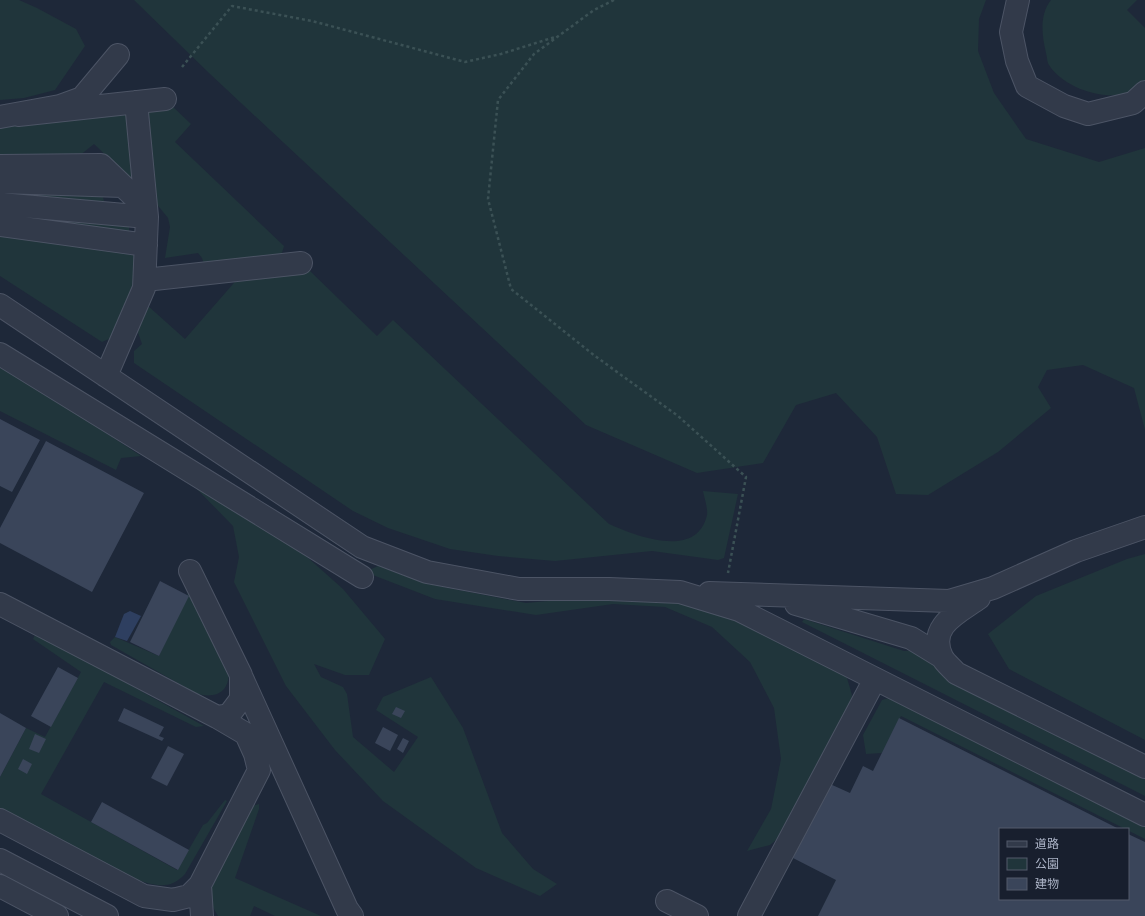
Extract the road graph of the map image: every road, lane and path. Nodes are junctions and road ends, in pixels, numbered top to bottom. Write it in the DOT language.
graph roads {
  1 [pos="614,0"];
  2 [pos="1018,0"];
  3 [pos="558,36"];
  4 [pos="118,55"];
  5 [pos="182,66"];
  6 [pos="1145,92"];
  7 [pos="165,99"];
  8 [pos="136,102"];
  9 [pos="9,116"];
  10 [pos="0,166"];
  11 [pos="0,182"];
  12 [pos="123,186"];
  13 [pos="0,204"];
  14 [pos="146,212"];
  15 [pos="0,225"];
  16 [pos="146,245"];
  17 [pos="301,262"];
  18 [pos="145,280"];
  19 [pos="0,305"];
  20 [pos="0,354"];
  21 [pos="106,376"];
  22 [pos="1145,527"];
  23 [pos="190,571"];
  24 [pos="362,577"];
  25 [pos="993,588"];
  26 [pos="680,592"];
  27 [pos="724,594"];
  28 [pos="765,595"];
  29 [pos="0,604"];
  30 [pos="942,658"];
  31 [pos="241,676"];
  32 [pos="875,679"];
  33 [pos="217,717"];
  34 [pos="1145,767"];
  35 [pos="1145,815"];
  36 [pos="0,820"];
  37 [pos="0,860"];
  38 [pos="200,885"];
  39 [pos="0,886"];
  40 [pos="668,901"];
  41 [pos="57,916"];
  42 [pos="107,916"];
  43 [pos="202,916"];
  44 [pos="352,916"];
  45 [pos="698,916"];
  46 [pos="749,916"];
  1 -- 3 [label="path"];
  2 -- 6 [label="lane"];
  3 -- 5 [label="path"];
  3 -- 27 [label="path"];
  4 -- 9 [label="lane"];
  7 -- 8 [label="lane"];
  8 -- 9 [label="lane"];
  8 -- 14 [label="lane"];
  10 -- 12 [label="lane"];
  11 -- 12 [label="lane"];
  12 -- 14 [label="lane"];
  13 -- 14 [label="lane"];
  14 -- 16 [label="lane"];
  15 -- 16 [label="lane"];
  16 -- 18 [label="lane"];
  17 -- 18 [label="lane"];
  18 -- 21 [label="lane"];
  19 -- 21 [label="lane"];
  20 -- 24 [label="lane"];
  21 -- 26 [label="lane"];
  22 -- 25 [label="lane"];
  23 -- 31 [label="lane"];
  25 -- 28 [label="lane"];
  25 -- 30 [label="lane"];
  26 -- 27 [label="lane"];
  26 -- 32 [label="lane"];
  27 -- 28 [label="lane"];
  28 -- 30 [label="lane"];
  29 -- 33 [label="lane"];
  30 -- 34 [label="lane"];
  31 -- 33 [label="lane"];
  31 -- 44 [label="lane"];
  32 -- 35 [label="lane"];
  32 -- 46 [label="lane"];
  33 -- 38 [label="lane"];
  36 -- 38 [label="lane"];
  37 -- 42 [label="lane"];
  38 -- 43 [label="lane"];
  39 -- 41 [label="lane"];
  40 -- 45 [label="lane"];
}
